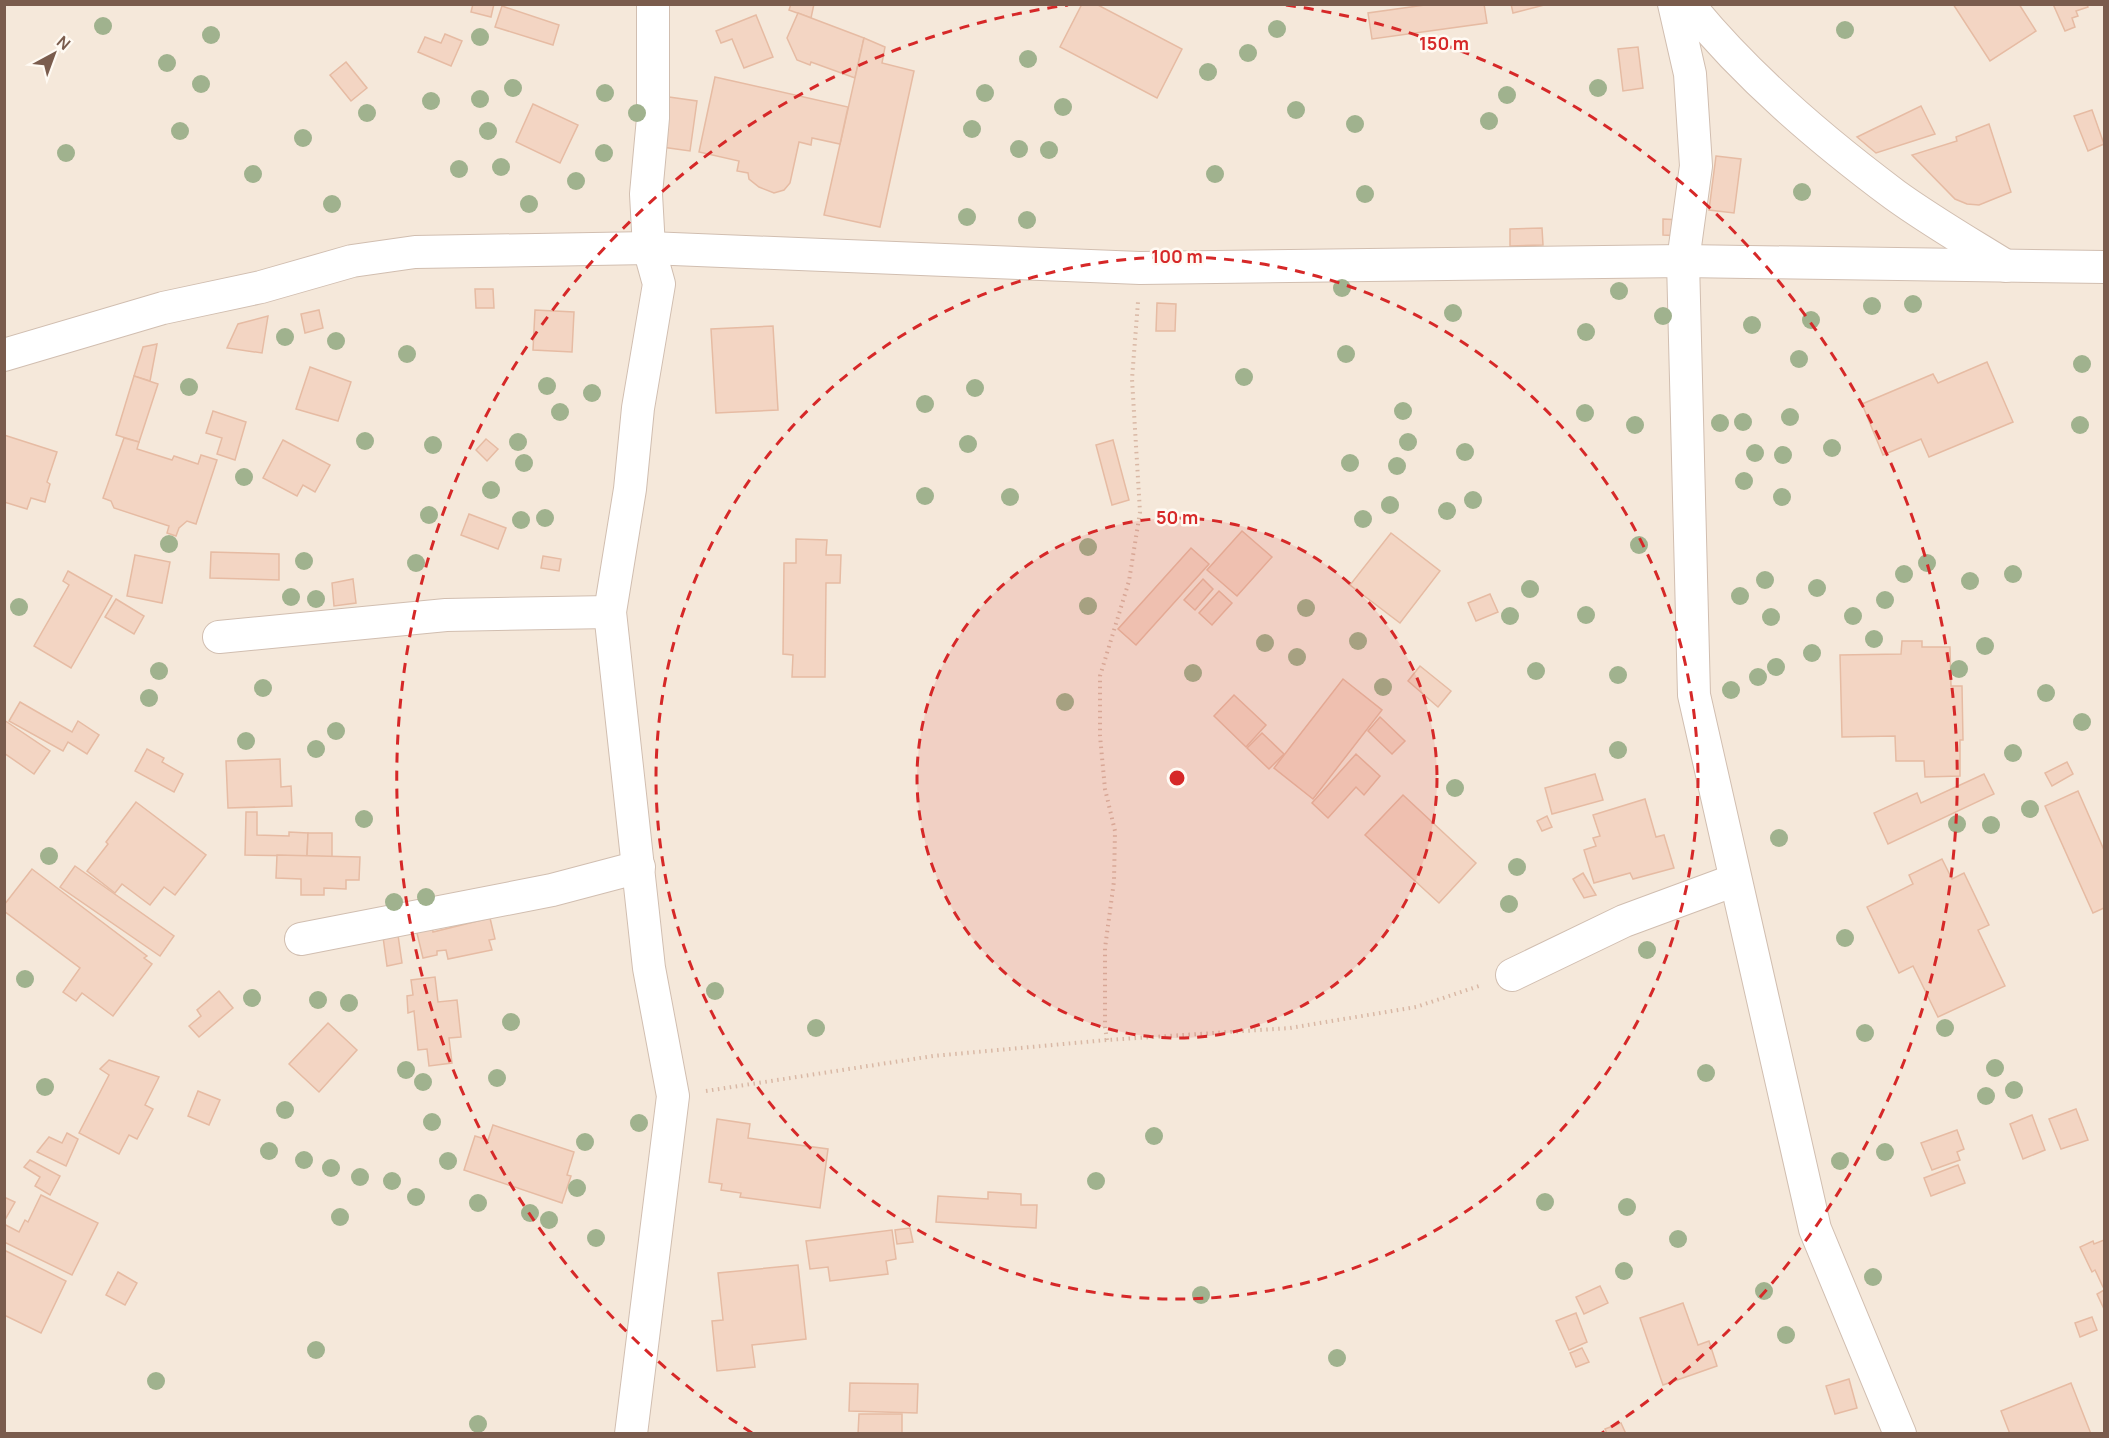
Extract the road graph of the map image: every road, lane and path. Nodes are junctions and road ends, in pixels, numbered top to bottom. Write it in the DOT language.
graph roads {
  1 [pos="653,4"];
  2 [pos="1674,4"];
  3 [pos="1688,4"];
  4 [pos="649,248"];
  5 [pos="1683,261"];
  6 [pos="2006,266"];
  7 [pos="2104,267"];
  8 [pos="1140,268"];
  9 [pos="4,354"];
  10 [pos="610,612"];
  11 [pos="219,637"];
  12 [pos="639,867"];
  13 [pos="1735,880"];
  14 [pos="301,939"];
  15 [pos="1512,975"];
  16 [pos="1107,1040"];
  17 [pos="673,1096"];
  18 [pos="631,1434"];
  19 [pos="1900,1434"];
  1 -- 4 [label="street"];
  2 -- 5 [label="street"];
  3 -- 6 [label="street"];
  4 -- 8 [label="street"];
  4 -- 9 [label="street"];
  4 -- 10 [label="street"];
  5 -- 6 [label="street"];
  5 -- 8 [label="street"];
  5 -- 13 [label="street"];
  6 -- 7 [label="street"];
  8 -- 16 [label="path"];
  10 -- 11 [label="street"];
  10 -- 12 [label="street"];
  12 -- 14 [label="street"];
  12 -- 17 [label="street"];
  13 -- 15 [label="street"];
  13 -- 19 [label="street"];
  15 -- 16 [label="path"];
  16 -- 17 [label="path"];
  17 -- 18 [label="street"];
}
